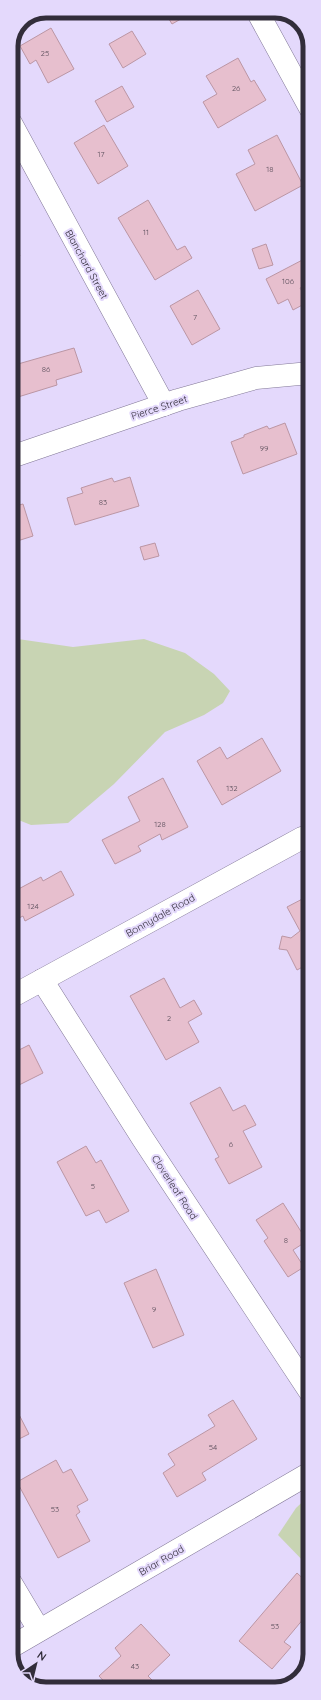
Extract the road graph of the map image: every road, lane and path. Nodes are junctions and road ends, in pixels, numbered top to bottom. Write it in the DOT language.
graph roads {
  1 [pos="261,18"];
  2 [pos="303,95"];
  3 [pos="18,136"];
  4 [pos="303,374"];
  5 [pos="164,405"];
  6 [pos="18,455"];
  7 [pos="303,838"];
  8 [pos="42,980"];
  9 [pos="18,993"];
  10 [pos="303,1381"];
  11 [pos="303,1477"];
  12 [pos="18,1595"];
  13 [pos="39,1630"];
  14 [pos="18,1643"];
  1 -- 2 [label="street"];
  3 -- 5 [label="street, Blanchard Street"];
  4 -- 5 [label="street, Pierce Street"];
  5 -- 6 [label="street, Pierce Street"];
  7 -- 8 [label="street, Bonnydale Road"];
  8 -- 9 [label="street, Bonnydale Road"];
  8 -- 10 [label="street, Cloverleaf Road"];
  11 -- 13 [label="street, Briar Road"];
  12 -- 13 [label="street"];
  13 -- 14 [label="street, Briar Road"];
}
